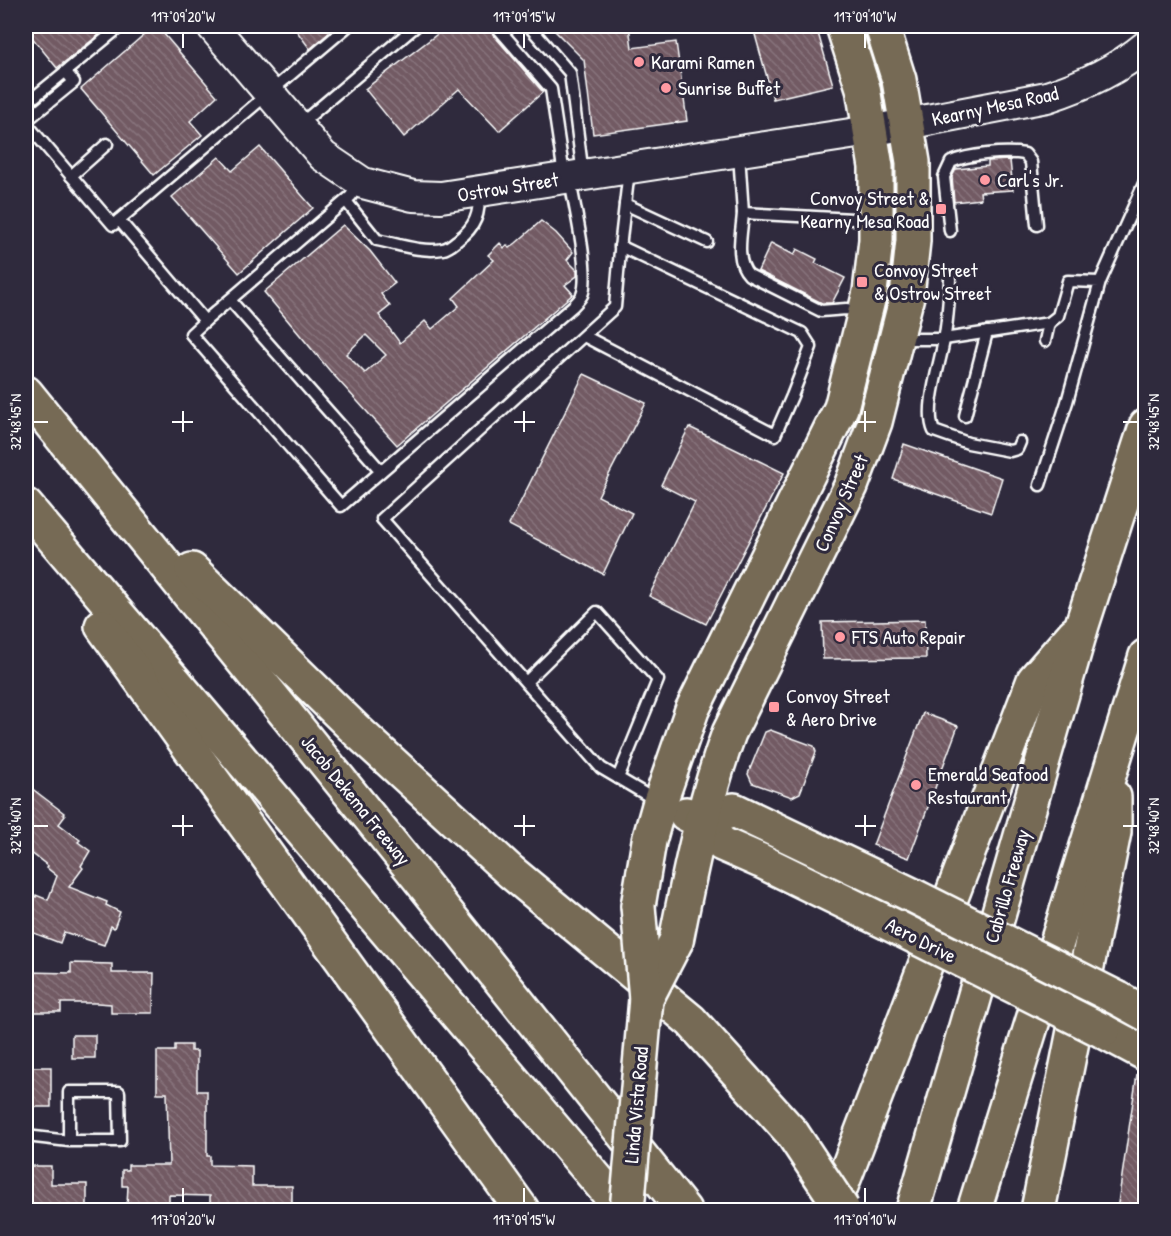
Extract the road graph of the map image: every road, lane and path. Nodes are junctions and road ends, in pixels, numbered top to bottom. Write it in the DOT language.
graph roads {
  1 [pos="121,26"];
  2 [pos="212,26"];
  3 [pos="348,26"];
  4 [pos="416,26"];
  5 [pos="496,26"];
  6 [pos="529,26"];
  7 [pos="843,26"];
  8 [pos="882,26"];
  9 [pos="1146,46"];
  10 [pos="66,72"];
  11 [pos="269,93"];
  12 [pos="26,101"];
  13 [pos="26,122"];
  14 [pos="907,124"];
  15 [pos="297,126"];
  16 [pos="870,130"];
  17 [pos="107,144"];
  18 [pos="739,151"];
  19 [pos="626,168"];
  20 [pos="71,176"];
  21 [pos="572,177"];
  22 [pos="1146,179"];
  23 [pos="353,190"];
  24 [pos="478,192"];
  25 [pos="625,204"];
  26 [pos="743,213"];
  27 [pos="119,220"];
  28 [pos="876,220"];
  29 [pos="1037,225"];
  30 [pos="950,231"];
  31 [pos="707,242"];
  32 [pos="620,246"];
  33 [pos="950,279"];
  34 [pos="1100,282"];
  35 [pos="230,300"];
  36 [pos="865,312"];
  37 [pos="205,321"];
  38 [pos="1049,323"];
  39 [pos="987,332"];
  40 [pos="584,336"];
  41 [pos="896,339"];
  42 [pos="944,339"];
  43 [pos="1045,341"];
  44 [pos="26,393"];
  45 [pos="965,416"];
  46 [pos="1146,426"];
  47 [pos="1020,442"];
  48 [pos="79,459"];
  49 [pos="381,471"];
  50 [pos="1040,485"];
  51 [pos="26,506"];
  52 [pos="26,520"];
  53 [pos="1082,626"];
  54 [pos="1146,656"];
  55 [pos="526,682"];
  56 [pos="1113,761"];
  57 [pos="618,778"];
  58 [pos="660,802"];
  59 [pos="701,821"];
  60 [pos="646,999"];
  61 [pos="1132,1006"];
  62 [pos="1146,1054"];
  63 [pos="26,1137"];
  64 [pos="69,1141"];
  65 [pos="522,1210"];
  66 [pos="625,1210"];
  67 [pos="684,1210"];
  68 [pos="831,1210"];
  69 [pos="843,1210"];
  70 [pos="913,1210"];
  71 [pos="974,1210"];
  72 [pos="1038,1210"];
  1 -- 10 [label="lane"];
  2 -- 11 [label="street, Ostrow Street"];
  3 -- 11 [label="lane"];
  4 -- 15 [label="lane"];
  5 -- 21 [label="lane"];
  6 -- 21 [label="lane"];
  7 -- 16 [label="main road, Convoy Street"];
  8 -- 14 [label="main road, Convoy Street"];
  9 -- 14 [label="street, Kearny Mesa Road"];
  10 -- 12 [label="lane"];
  10 -- 13 [label="lane"];
  11 -- 15 [label="street, Ostrow Street"];
  11 -- 27 [label="lane"];
  13 -- 20 [label="lane"];
  14 -- 16 [label="street, Kearny Mesa Road"];
  14 -- 41 [label="main road, Convoy Street"];
  15 -- 23 [label="street, Ostrow Street"];
  16 -- 18 [label="street, Ostrow Street"];
  16 -- 28 [label="main road, Convoy Street"];
  17 -- 20 [label="lane"];
  18 -- 19 [label="street, Ostrow Street"];
  18 -- 26 [label="lane"];
  19 -- 21 [label="street, Ostrow Street"];
  19 -- 25 [label="lane"];
  20 -- 27 [label="lane"];
  21 -- 24 [label="street, Ostrow Street"];
  21 -- 49 [label="lane"];
  22 -- 34 [label="lane"];
  23 -- 24 [label="street, Ostrow Street"];
  23 -- 24 [label="lane"];
  23 -- 35 [label="lane"];
  25 -- 31 [label="lane"];
  25 -- 32 [label="lane"];
  26 -- 28 [label="lane"];
  26 -- 36 [label="lane"];
  27 -- 37 [label="lane"];
  28 -- 36 [label="main road, Convoy Street"];
  29 -- 30 [label="lane"];
  32 -- 40 [label="lane"];
  32 -- 40 [label="lane"];
  33 -- 42 [label="lane"];
  34 -- 38 [label="lane"];
  34 -- 50 [label="lane"];
  35 -- 37 [label="lane"];
  35 -- 49 [label="lane"];
  36 -- 58 [label="main road, Convoy Street"];
  37 -- 49 [label="lane"];
  38 -- 39 [label="lane"];
  38 -- 43 [label="lane"];
  39 -- 42 [label="lane"];
  39 -- 45 [label="lane"];
  40 -- 55 [label="lane"];
  41 -- 42 [label="lane"];
  41 -- 59 [label="main road, Convoy Street"];
  42 -- 47 [label="lane"];
  44 -- 48 [label="main road, Jacob Dekema Freeway"];
  46 -- 53 [label="main road, Cabrillo Freeway"];
  48 -- 67 [label="main road, Jacob Dekema Freeway"];
  48 -- 69 [label="main road, bridge"];
  51 -- 66 [label="main road"];
  52 -- 65 [label="main road"];
  53 -- 68 [label="main road"];
  53 -- 70 [label="main road, Cabrillo Freeway"];
  54 -- 56 [label="main road"];
  55 -- 57 [label="lane"];
  55 -- 57 [label="lane"];
  56 -- 71 [label="main road"];
  56 -- 72 [label="main road"];
  57 -- 58 [label="lane"];
  58 -- 59 [label="main road, Aero Drive"];
  58 -- 60 [label="main road, Linda Vista Road, bridge"];
  59 -- 60 [label="main road, Linda Vista Road, bridge"];
  59 -- 61 [label="main road, Aero Drive, bridge"];
  59 -- 62 [label="main road, Aero Drive, bridge"];
  60 -- 66 [label="main road, Linda Vista Road, bridge"];
  63 -- 64 [label="lane"];
  64 -- 64 [label="lane"];
}
